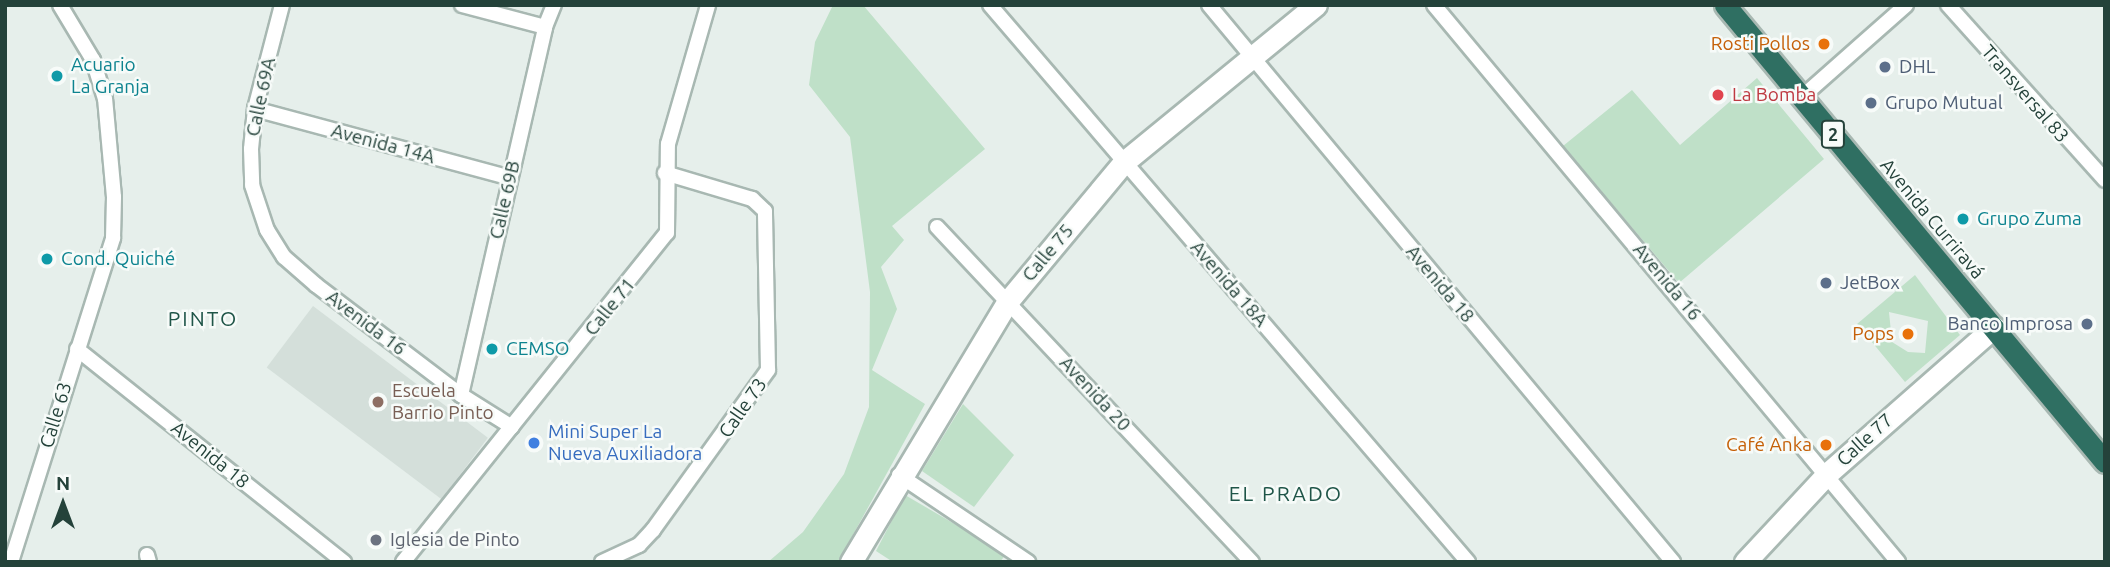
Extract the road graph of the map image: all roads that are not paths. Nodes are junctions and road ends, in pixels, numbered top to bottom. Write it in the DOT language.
graph roads {
  1 [pos="60,5"];
  2 [pos="282,5"];
  3 [pos="462,5"];
  4 [pos="554,5"];
  5 [pos="708,5"];
  6 [pos="990,5"];
  7 [pos="1209,5"];
  8 [pos="1316,5"];
  9 [pos="1434,5"];
  10 [pos="1725,5"];
  11 [pos="1906,5"];
  12 [pos="1948,5"];
  13 [pos="545,27"];
  14 [pos="1251,56"];
  15 [pos="1802,97"];
  16 [pos="255,109"];
  17 [pos="1124,162"];
  18 [pos="665,173"];
  19 [pos="510,178"];
  20 [pos="2105,180"];
  21 [pos="937,227"];
  22 [pos="267,230"];
  23 [pos="1008,301"];
  24 [pos="1993,327"];
  25 [pos="76,349"];
  26 [pos="461,395"];
  27 [pos="512,427"];
  28 [pos="2105,462"];
  29 [pos="1828,473"];
  30 [pos="899,475"];
  31 [pos="11,562"];
  32 [pos="344,562"];
  33 [pos="403,562"];
  34 [pos="603,562"];
  35 [pos="851,562"];
  36 [pos="1028,562"];
  37 [pos="1252,562"];
  38 [pos="1468,562"];
  39 [pos="1673,562"];
  40 [pos="1745,562"];
  41 [pos="1898,562"];
  1 -- 25 [label="street, Calle 63"];
  2 -- 16 [label="street, Calle 69A"];
  3 -- 13 [label="street"];
  4 -- 13 [label="street, Calle 69B"];
  5 -- 18 [label="street, Calle 71"];
  6 -- 17 [label="street, Avenida 18A"];
  7 -- 14 [label="street, Avenida 18"];
  8 -- 14 [label="street, Calle 75"];
  9 -- 29 [label="street, Avenida 16"];
  10 -- 15 [label="highway, Avenida Curriravá / 2"];
  11 -- 15 [label="street"];
  12 -- 20 [label="street, Transversal 83"];
  13 -- 19 [label="street, Calle 69B"];
  14 -- 17 [label="street, Calle 75"];
  14 -- 39 [label="street, Avenida 18"];
  15 -- 24 [label="highway, Avenida Curriravá / 2"];
  16 -- 19 [label="street, Avenida 14A"];
  16 -- 22 [label="street, Calle 69A"];
  17 -- 23 [label="street, Calle 75"];
  17 -- 38 [label="street, Avenida 18A"];
  18 -- 27 [label="street, Calle 71"];
  18 -- 34 [label="street, Calle 73"];
  19 -- 26 [label="street, Calle 69B"];
  21 -- 23 [label="street, Avenida 20"];
  22 -- 26 [label="street, Avenida 16"];
  23 -- 30 [label="street, Calle 75"];
  23 -- 37 [label="street, Avenida 20"];
  24 -- 28 [label="highway, Avenida Curriravá / 2"];
  24 -- 29 [label="street, Calle 77"];
  25 -- 31 [label="street, Calle 63"];
  25 -- 32 [label="street, Avenida 18"];
  26 -- 27 [label="street, Avenida 16"];
  27 -- 33 [label="street, Calle 71"];
  29 -- 40 [label="street, Calle 77"];
  29 -- 41 [label="street, Avenida 16"];
  30 -- 35 [label="street, Calle 75"];
  30 -- 36 [label="street"];
}
